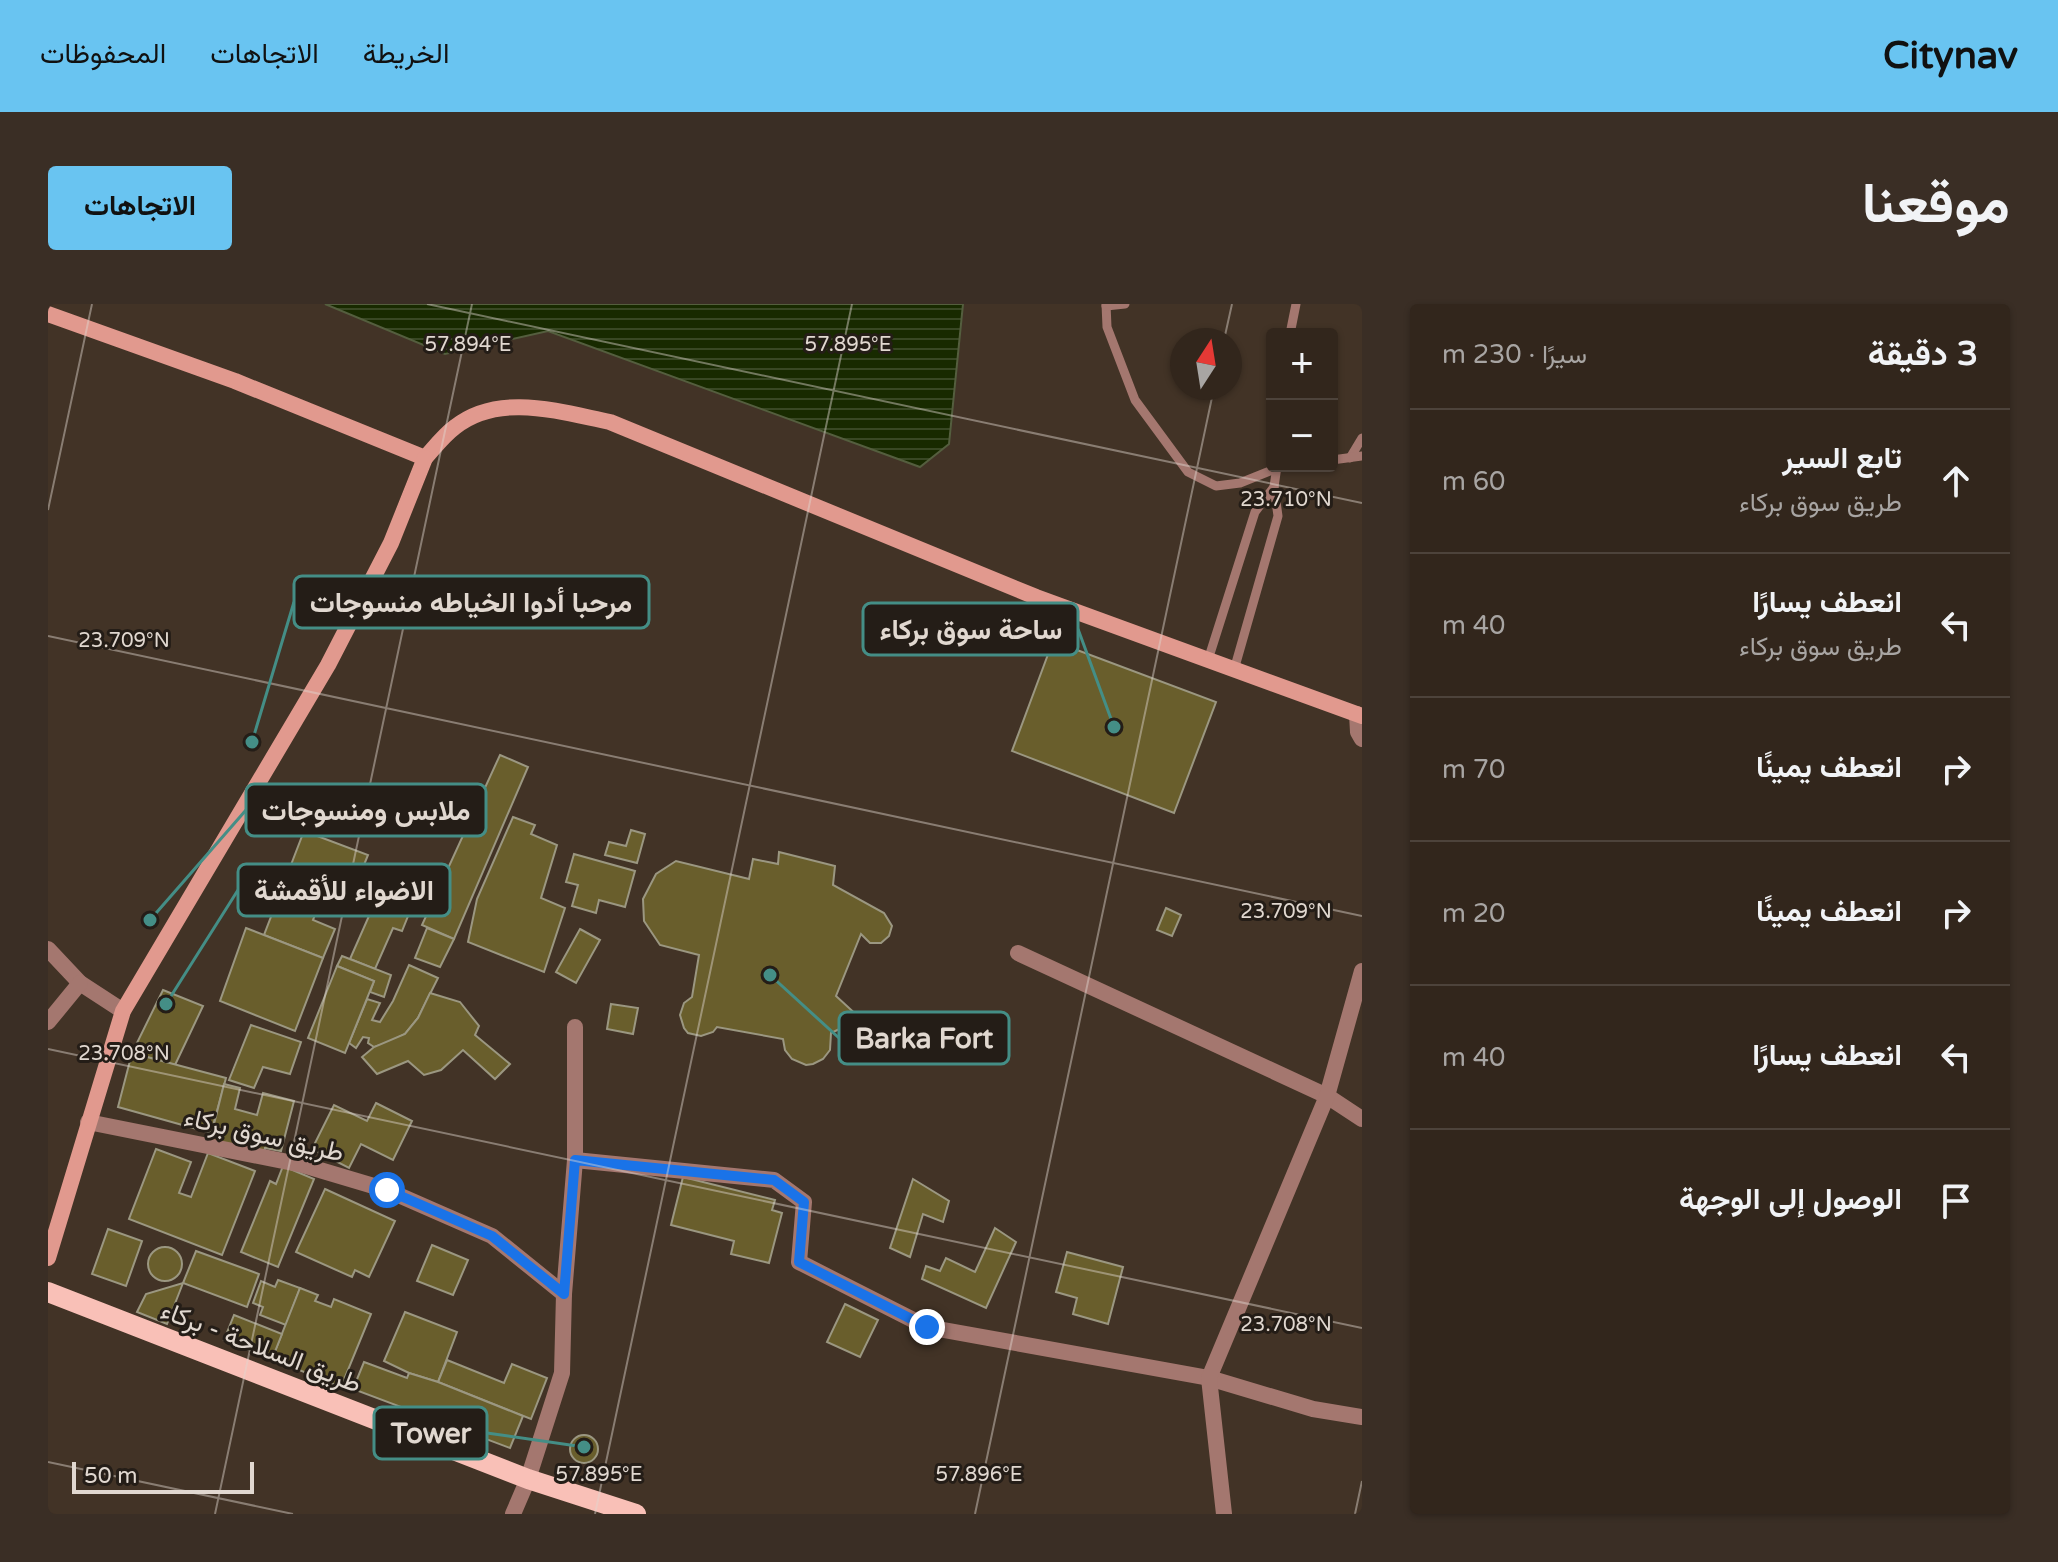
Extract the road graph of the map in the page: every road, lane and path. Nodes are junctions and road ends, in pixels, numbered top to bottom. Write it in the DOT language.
graph roads {
  1 [pos="1125,304"];
  2 [pos="1296,304"];
  3 [pos="1106,305"];
  4 [pos="48,314"];
  5 [pos="1291,328"];
  6 [pos="1362,438"];
  7 [pos="1362,456"];
  8 [pos="425,458"];
  9 [pos="1350,458"];
  10 [pos="1338,459"];
  11 [pos="1266,472"];
  12 [pos="1276,472"];
  13 [pos="1274,487"];
  14 [pos="1208,660"];
  15 [pos="1234,670"];
  16 [pos="1359,715"];
  17 [pos="1362,739"];
  18 [pos="48,949"];
  19 [pos="1018,953"];
  20 [pos="1362,971"];
  21 [pos="80,983"];
  22 [pos="123,1011"];
  23 [pos="48,1022"];
  24 [pos="575,1027"];
  25 [pos="1327,1096"];
  26 [pos="1362,1119"];
  27 [pos="88,1122"];
  28 [pos="575,1160"];
  29 [pos="48,1258"];
  30 [pos="48,1292"];
  31 [pos="564,1294"];
  32 [pos="1209,1378"];
  33 [pos="1362,1417"];
  34 [pos="528,1479"];
  35 [pos="513,1514"];
  36 [pos="636,1514"];
  37 [pos="1224,1514"];
  1 -- 3 [label="lane"];
  2 -- 5 [label="lane"];
  3 -- 11 [label="lane"];
  4 -- 8 [label="street"];
  6 -- 9 [label="lane"];
  7 -- 9 [label="lane"];
  8 -- 14 [label="street"];
  8 -- 22 [label="street"];
  9 -- 10 [label="lane"];
  12 -- 13 [label="lane"];
  13 -- 14 [label="lane"];
  13 -- 15 [label="lane"];
  14 -- 15 [label="street"];
  15 -- 16 [label="street"];
  16 -- 17 [label="street"];
  18 -- 21 [label="street"];
  19 -- 25 [label="street"];
  20 -- 25 [label="street"];
  21 -- 22 [label="street"];
  21 -- 23 [label="street"];
  22 -- 27 [label="street"];
  24 -- 28 [label="street"];
  25 -- 26 [label="street"];
  25 -- 32 [label="street"];
  27 -- 29 [label="street"];
  27 -- 31 [label="street, طريق سوق بركاء"];
  28 -- 31 [label="street"];
  28 -- 32 [label="street"];
  30 -- 34 [label="main road, طريق السلاحة - بركاء"];
  31 -- 34 [label="street"];
  32 -- 33 [label="street"];
  32 -- 37 [label="street"];
  34 -- 35 [label="street"];
  34 -- 36 [label="main road, طريق السلاحة - بركاء"];
}
